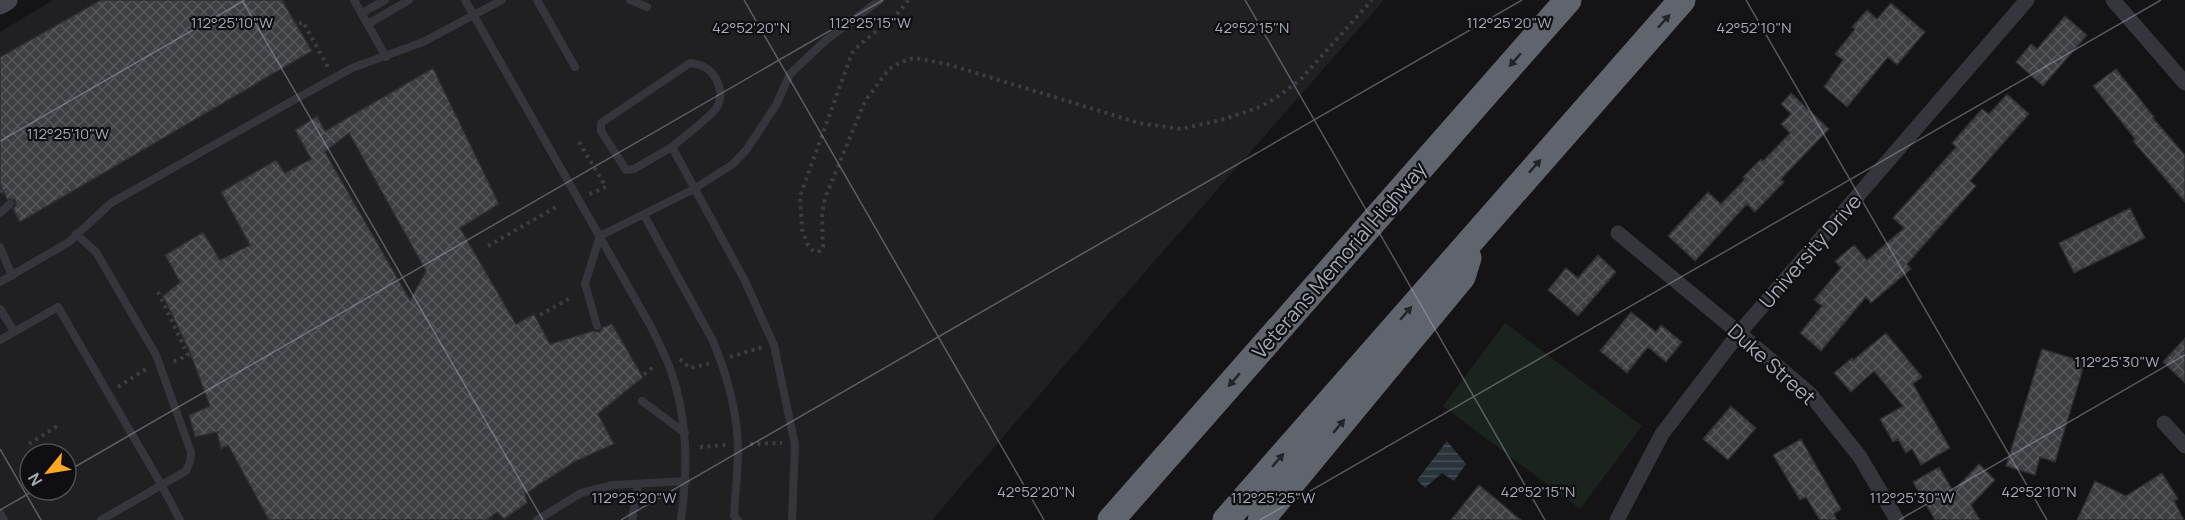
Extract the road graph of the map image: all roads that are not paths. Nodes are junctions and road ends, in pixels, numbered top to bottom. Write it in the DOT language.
graph roads {
  1 [pos="7,0"];
  2 [pos="354,0"];
  3 [pos="385,0"];
  4 [pos="409,0"];
  5 [pos="465,0"];
  6 [pos="502,0"];
  7 [pos="537,0"];
  8 [pos="630,0"];
  9 [pos="880,0"];
  10 [pos="1568,0"];
  11 [pos="1682,0"];
  12 [pos="2027,0"];
  13 [pos="2113,0"];
  14 [pos="0,4"];
  15 [pos="647,7"];
  16 [pos="362,13"];
  17 [pos="473,16"];
  18 [pos="368,24"];
  19 [pos="386,57"];
  20 [pos="575,67"];
  21 [pos="2185,83"];
  22 [pos="672,147"];
  23 [pos="694,189"];
  24 [pos="10,204"];
  25 [pos="0,213"];
  26 [pos="644,215"];
  27 [pos="1477,231"];
  28 [pos="76,234"];
  29 [pos="1618,234"];
  30 [pos="600,236"];
  31 [pos="0,247"];
  32 [pos="12,276"];
  33 [pos="0,282"];
  34 [pos="0,309"];
  35 [pos="597,326"];
  36 [pos="14,331"];
  37 [pos="1739,333"];
  38 [pos="0,340"];
  39 [pos="642,401"];
  40 [pos="2164,423"];
  41 [pos="685,433"];
  42 [pos="2185,446"];
  43 [pos="686,481"];
  44 [pos="638,484"];
  45 [pos="162,486"];
  46 [pos="0,513"];
  47 [pos="4,520"];
  48 [pos="101,520"];
  49 [pos="180,520"];
  50 [pos="537,520"];
  51 [pos="632,520"];
  52 [pos="681,520"];
  53 [pos="738,520"];
  54 [pos="792,520"];
  55 [pos="1111,520"];
  56 [pos="1226,520"];
  57 [pos="1261,520"];
  58 [pos="1617,520"];
  59 [pos="1898,520"];
  1 -- 14 [label="street"];
  2 -- 16 [label="lane"];
  3 -- 16 [label="lane"];
  4 -- 18 [label="lane"];
  5 -- 17 [label="lane"];
  6 -- 17 [label="lane"];
  7 -- 20 [label="lane"];
  8 -- 15 [label="lane"];
  9 -- 23 [label="lane"];
  10 -- 55 [label="highway, Veterans Memorial Highway, one-way"];
  27 -- 11 [label="highway, one-way"];
  12 -- 37 [label="street, University Drive"];
  13 -- 21 [label="street"];
  16 -- 18 [label="lane"];
  17 -- 19 [label="lane"];
  17 -- 30 [label="lane"];
  18 -- 19 [label="lane"];
  19 -- 28 [label="lane"];
  22 -- 22 [label="lane"];
  22 -- 23 [label="lane"];
  23 -- 26 [label="lane"];
  23 -- 54 [label="lane"];
  24 -- 25 [label="lane"];
  26 -- 30 [label="lane"];
  26 -- 53 [label="lane"];
  56 -- 27 [label="highway, one-way"];
  57 -- 27 [label="highway, one-way"];
  28 -- 32 [label="lane"];
  28 -- 45 [label="lane"];
  29 -- 37 [label="street, Duke Street"];
  30 -- 35 [label="lane"];
  30 -- 41 [label="lane"];
  31 -- 32 [label="lane"];
  32 -- 33 [label="lane"];
  34 -- 36 [label="lane"];
  36 -- 38 [label="lane"];
  36 -- 45 [label="lane"];
  37 -- 58 [label="street, University Drive"];
  37 -- 59 [label="street, Duke Street"];
  39 -- 41 [label="lane"];
  40 -- 42 [label="street"];
  41 -- 43 [label="lane"];
  43 -- 44 [label="lane"];
  43 -- 52 [label="lane"];
  44 -- 50 [label="lane"];
  44 -- 51 [label="lane"];
  45 -- 48 [label="lane"];
  45 -- 49 [label="lane"];
  46 -- 47 [label="lane"];
}
